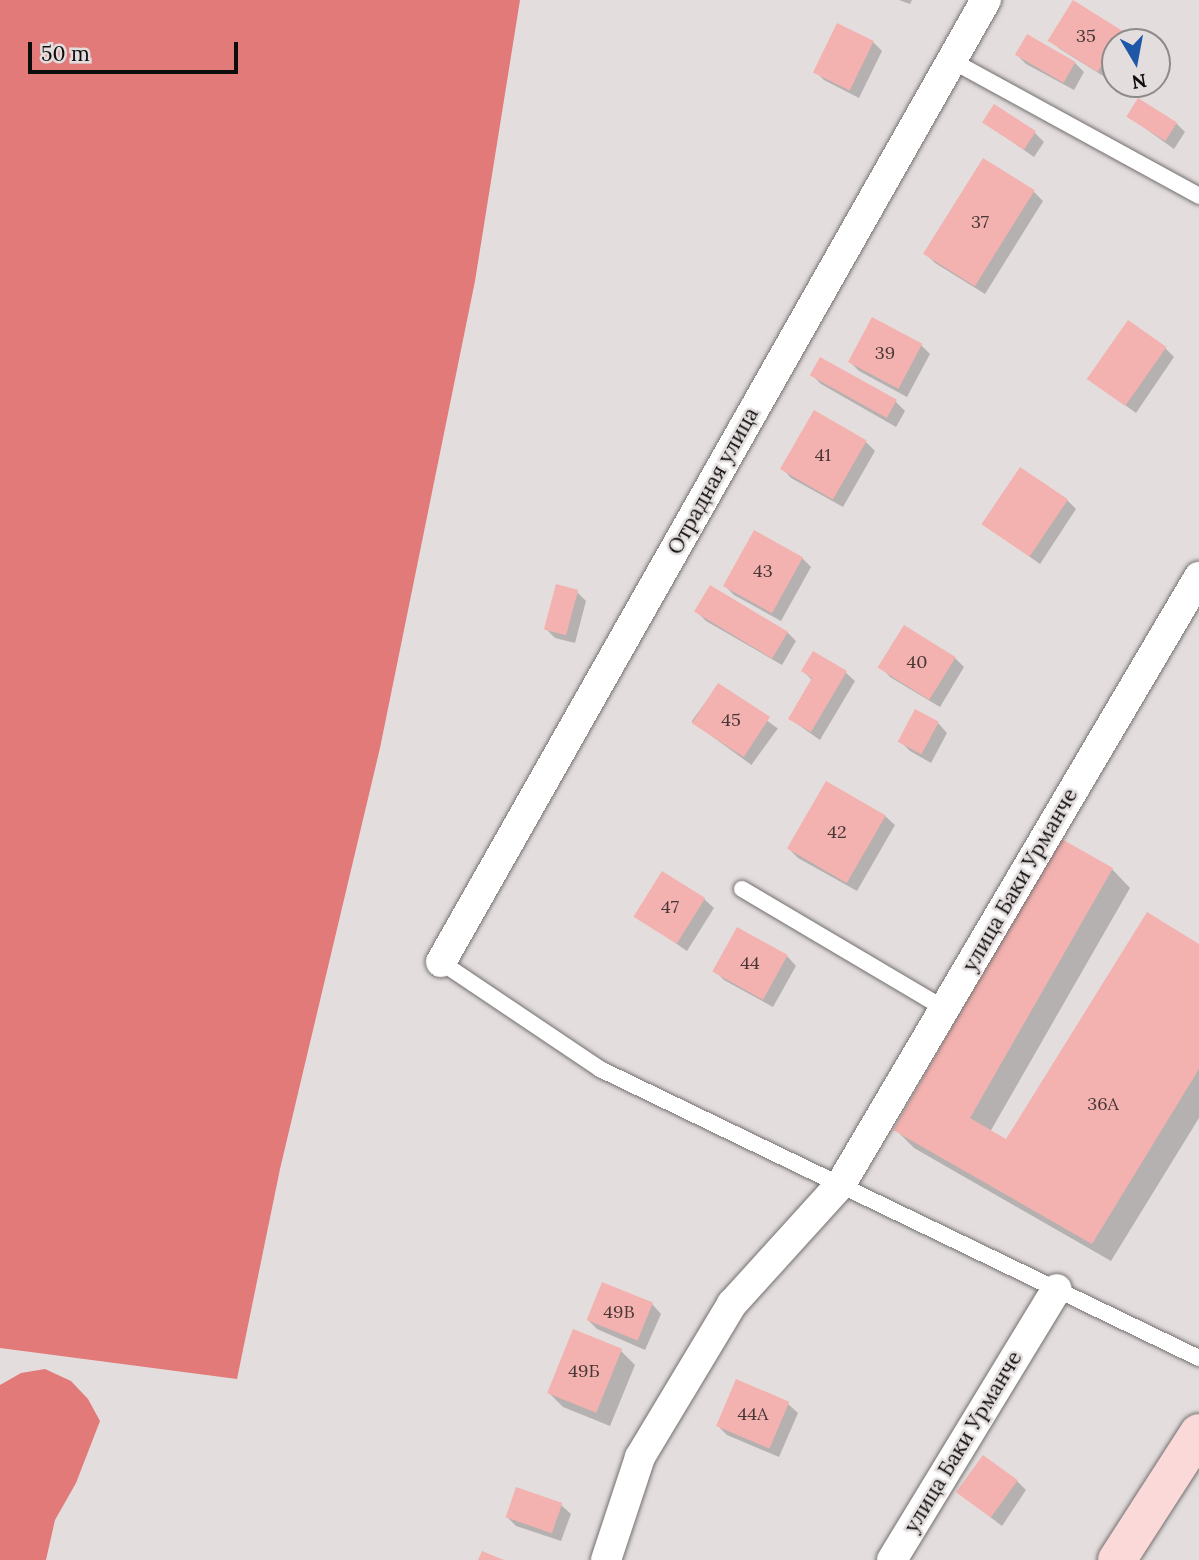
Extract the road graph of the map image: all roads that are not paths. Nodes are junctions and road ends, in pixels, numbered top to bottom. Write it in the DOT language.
graph roads {
  1 [pos="986,0"];
  2 [pos="951,60"];
  3 [pos="1199,196"];
  4 [pos="1199,577"];
  5 [pos="742,889"];
  6 [pos="441,962"];
  7 [pos="945,1009"];
  8 [pos="841,1184"];
  9 [pos="1056,1289"];
  10 [pos="1199,1358"];
  11 [pos="1199,1433"];
  12 [pos="606,1560"];
  13 [pos="892,1560"];
  14 [pos="1116,1560"];
  1 -- 2 [label="street, Отрадная улица"];
  2 -- 3 [label="lane"];
  2 -- 6 [label="street, Отрадная улица"];
  4 -- 7 [label="street, улица Баки Урманче"];
  5 -- 7 [label="lane"];
  6 -- 8 [label="lane"];
  7 -- 8 [label="street, улица Баки Урманче"];
  8 -- 9 [label="lane"];
  8 -- 12 [label="street, улица Баки Урманче"];
  9 -- 10 [label="lane"];
  9 -- 13 [label="street, улица Баки Урманче"];
  11 -- 14 [label="main road"];
}
